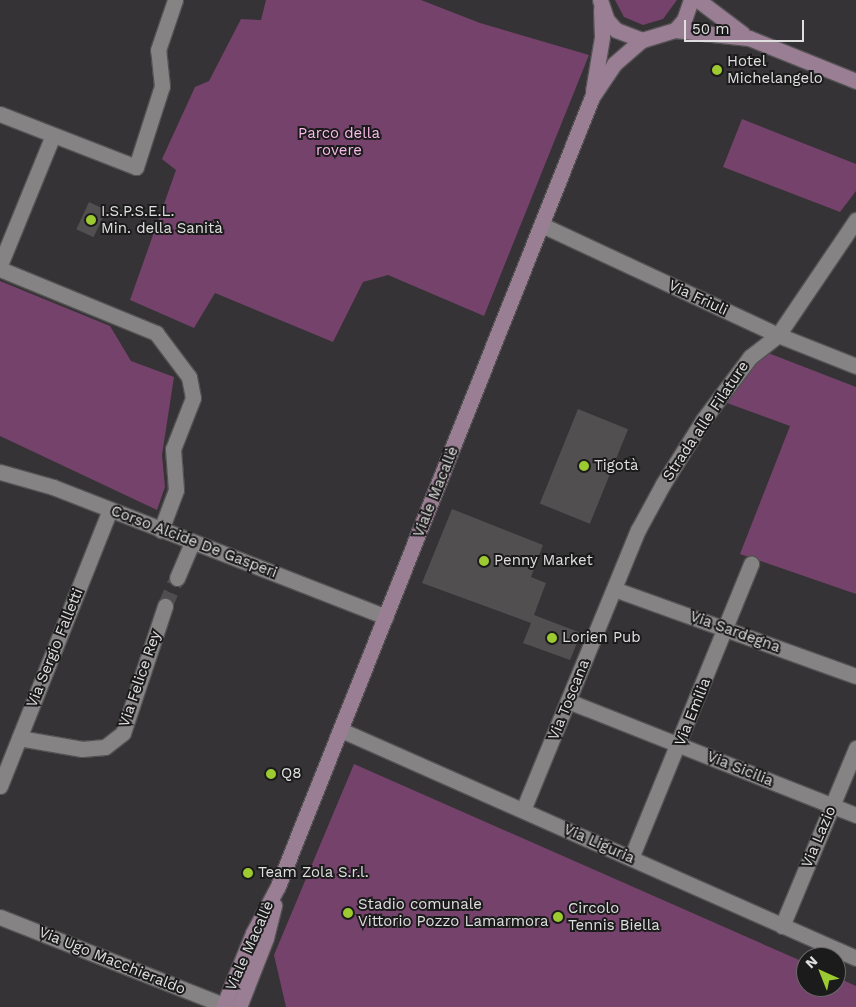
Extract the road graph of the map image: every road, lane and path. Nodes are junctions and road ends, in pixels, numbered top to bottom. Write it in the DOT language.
graph roads {
  1 [pos="175,0"];
  2 [pos="691,0"];
  3 [pos="698,0"];
  4 [pos="600,4"];
  5 [pos="675,30"];
  6 [pos="749,38"];
  7 [pos="642,40"];
  8 [pos="856,81"];
  9 [pos="592,97"];
  10 [pos="0,114"];
  11 [pos="53,135"];
  12 [pos="856,220"];
  13 [pos="542,225"];
  14 [pos="0,265"];
  15 [pos="0,269"];
  16 [pos="778,335"];
  17 [pos="856,366"];
  18 [pos="0,472"];
  19 [pos="110,510"];
  20 [pos="162,530"];
  21 [pos="192,542"];
  22 [pos="751,564"];
  23 [pos="177,578"];
  24 [pos="614,589"];
  25 [pos="165,606"];
  26 [pos="386,617"];
  27 [pos="726,629"];
  28 [pos="856,676"];
  29 [pos="568,701"];
  30 [pos="341,730"];
  31 [pos="19,738"];
  32 [pos="680,745"];
  33 [pos="856,748"];
  34 [pos="0,786"];
  35 [pos="832,806"];
  36 [pos="523,810"];
  37 [pos="856,815"];
  38 [pos="631,858"];
  39 [pos="0,917"];
  40 [pos="782,926"];
  41 [pos="856,958"];
  42 [pos="228,1007"];
  1 -- 11 [label="street"];
  2 -- 5 [label="street"];
  3 -- 6 [label="street"];
  4 -- 7 [label="street"];
  4 -- 9 [label="street, Viale Macallè"];
  5 -- 6 [label="street"];
  5 -- 7 [label="street"];
  6 -- 8 [label="street"];
  7 -- 9 [label="street, Viale Macallè"];
  9 -- 13 [label="street, Viale Macallè"];
  10 -- 11 [label="street"];
  11 -- 14 [label="street"];
  12 -- 16 [label="street, Strada alle Filature"];
  13 -- 16 [label="street, Via Friuli"];
  13 -- 26 [label="street, Viale Macallè"];
  15 -- 20 [label="street"];
  16 -- 17 [label="street, Via Friuli"];
  16 -- 24 [label="street, Strada alle Filature"];
  18 -- 19 [label="street, Corso Alcide De Gasperi"];
  19 -- 20 [label="street, Corso Alcide De Gasperi"];
  19 -- 31 [label="street, Via Sergio Falletti"];
  20 -- 21 [label="street, Corso Alcide De Gasperi"];
  21 -- 23 [label="street"];
  21 -- 26 [label="street, Corso Alcide De Gasperi"];
  22 -- 27 [label="street, Via Emilia"];
  24 -- 27 [label="street, Via Sardegna"];
  24 -- 29 [label="street, Via Toscana"];
  25 -- 31 [label="street, Via Felice Rey"];
  26 -- 30 [label="street, Viale Macallè"];
  27 -- 28 [label="street, Via Sardegna"];
  27 -- 32 [label="street, Via Emilia"];
  29 -- 32 [label="street, Via Sicilia"];
  29 -- 36 [label="street, Via Toscana"];
  30 -- 36 [label="street, Via Liguria"];
  30 -- 42 [label="street, Viale Macallè"];
  31 -- 34 [label="street, Via Sergio Falletti"];
  32 -- 35 [label="street, Via Sicilia"];
  32 -- 38 [label="street, Via Emilia"];
  33 -- 35 [label="street, Via Lazio"];
  35 -- 37 [label="street, Via Sicilia"];
  35 -- 40 [label="street, Via Lazio"];
  36 -- 38 [label="street, Via Liguria"];
  38 -- 40 [label="street, Via Liguria"];
  39 -- 42 [label="street, Via Ugo Macchieraldo"];
  40 -- 41 [label="street, Via Liguria"];
}
